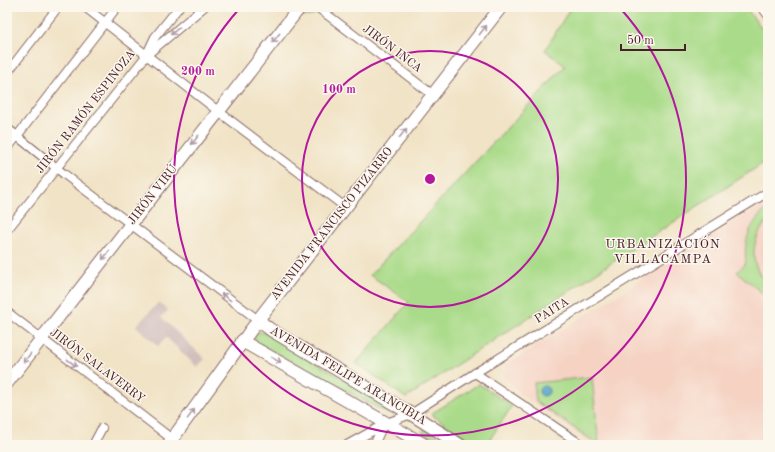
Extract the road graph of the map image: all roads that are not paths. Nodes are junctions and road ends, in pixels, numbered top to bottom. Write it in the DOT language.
graph roads {
  1 [pos="58,7"];
  2 [pos="85,7"];
  3 [pos="117,7"];
  4 [pos="179,7"];
  5 [pos="204,7"];
  6 [pos="300,7"];
  7 [pos="317,7"];
  8 [pos="501,7"];
  9 [pos="762,7"];
  10 [pos="768,15"];
  11 [pos="105,22"];
  12 [pos="146,56"];
  13 [pos="7,74"];
  14 [pos="433,95"];
  15 [pos="218,112"];
  16 [pos="7,128"];
  17 [pos="17,136"];
  18 [pos="7,149"];
  19 [pos="57,168"];
  20 [pos="768,192"];
  21 [pos="345,207"];
  22 [pos="130,224"];
  23 [pos="7,230"];
  24 [pos="7,312"];
  25 [pos="258,320"];
  26 [pos="41,339"];
  27 [pos="242,341"];
  28 [pos="475,373"];
  29 [pos="7,383"];
  30 [pos="411,414"];
  31 [pos="385,424"];
  32 [pos="102,428"];
  33 [pos="170,442"];
  34 [pos="93,445"];
  35 [pos="346,445"];
  36 [pos="374,445"];
  37 [pos="425,445"];
  38 [pos="460,445"];
  39 [pos="582,445"];
  1 -- 13 [label="street"];
  2 -- 11 [label="street"];
  3 -- 11 [label="street"];
  4 -- 12 [label="street, JIRÓN RAMÓN ESPINOZA"];
  5 -- 12 [label="street, one-way"];
  6 -- 15 [label="main road, JIRÓN VIRÚ, one-way"];
  7 -- 14 [label="street, JIRÓN INCA"];
  14 -- 8 [label="main road, AVENIDA FRANCISCO PIZARRO, one-way"];
  9 -- 10 [label="street"];
  11 -- 12 [label="street"];
  11 -- 17 [label="street"];
  12 -- 15 [label="street"];
  12 -- 19 [label="street, JIRÓN RAMÓN ESPINOZA"];
  21 -- 14 [label="main road, AVENIDA FRANCISCO PIZARRO, one-way"];
  15 -- 21 [label="street"];
  15 -- 22 [label="main road, JIRÓN VIRÚ, one-way"];
  16 -- 17 [label="street"];
  17 -- 18 [label="street"];
  17 -- 19 [label="street"];
  19 -- 22 [label="street"];
  19 -- 23 [label="street, JIRÓN RAMÓN ESPINOZA"];
  20 -- 28 [label="street, PAITA"];
  21 -- 25 [label="main road, AVENIDA FRANCISCO PIZARRO"];
  25 -- 22 [label="street, one-way"];
  22 -- 26 [label="main road, JIRÓN VIRÚ, one-way"];
  24 -- 26 [label="street, JIRÓN SALAVERRY"];
  25 -- 27 [label="main road, AVENIDA FRANCISCO PIZARRO"];
  25 -- 30 [label="main road, AVENIDA FELIPE ARANCIBIA"];
  26 -- 29 [label="main road, JIRÓN VIRÚ, one-way"];
  26 -- 33 [label="street, JIRÓN SALAVERRY, one-way"];
  27 -- 31 [label="main road, AVENIDA FELIPE ARANCIBIA, one-way"];
  33 -- 27 [label="main road, AVENIDA FRANCISCO PIZARRO, one-way"];
  28 -- 30 [label="street, PAITA"];
  28 -- 39 [label="street"];
  30 -- 31 [label="street, PAITA"];
  30 -- 38 [label="main road, AVENIDA FELIPE ARANCIBIA"];
  31 -- 35 [label="street, PAITA"];
  31 -- 36 [label="street"];
  31 -- 37 [label="main road, AVENIDA FELIPE ARANCIBIA"];
  32 -- 34 [label="street"];
}
